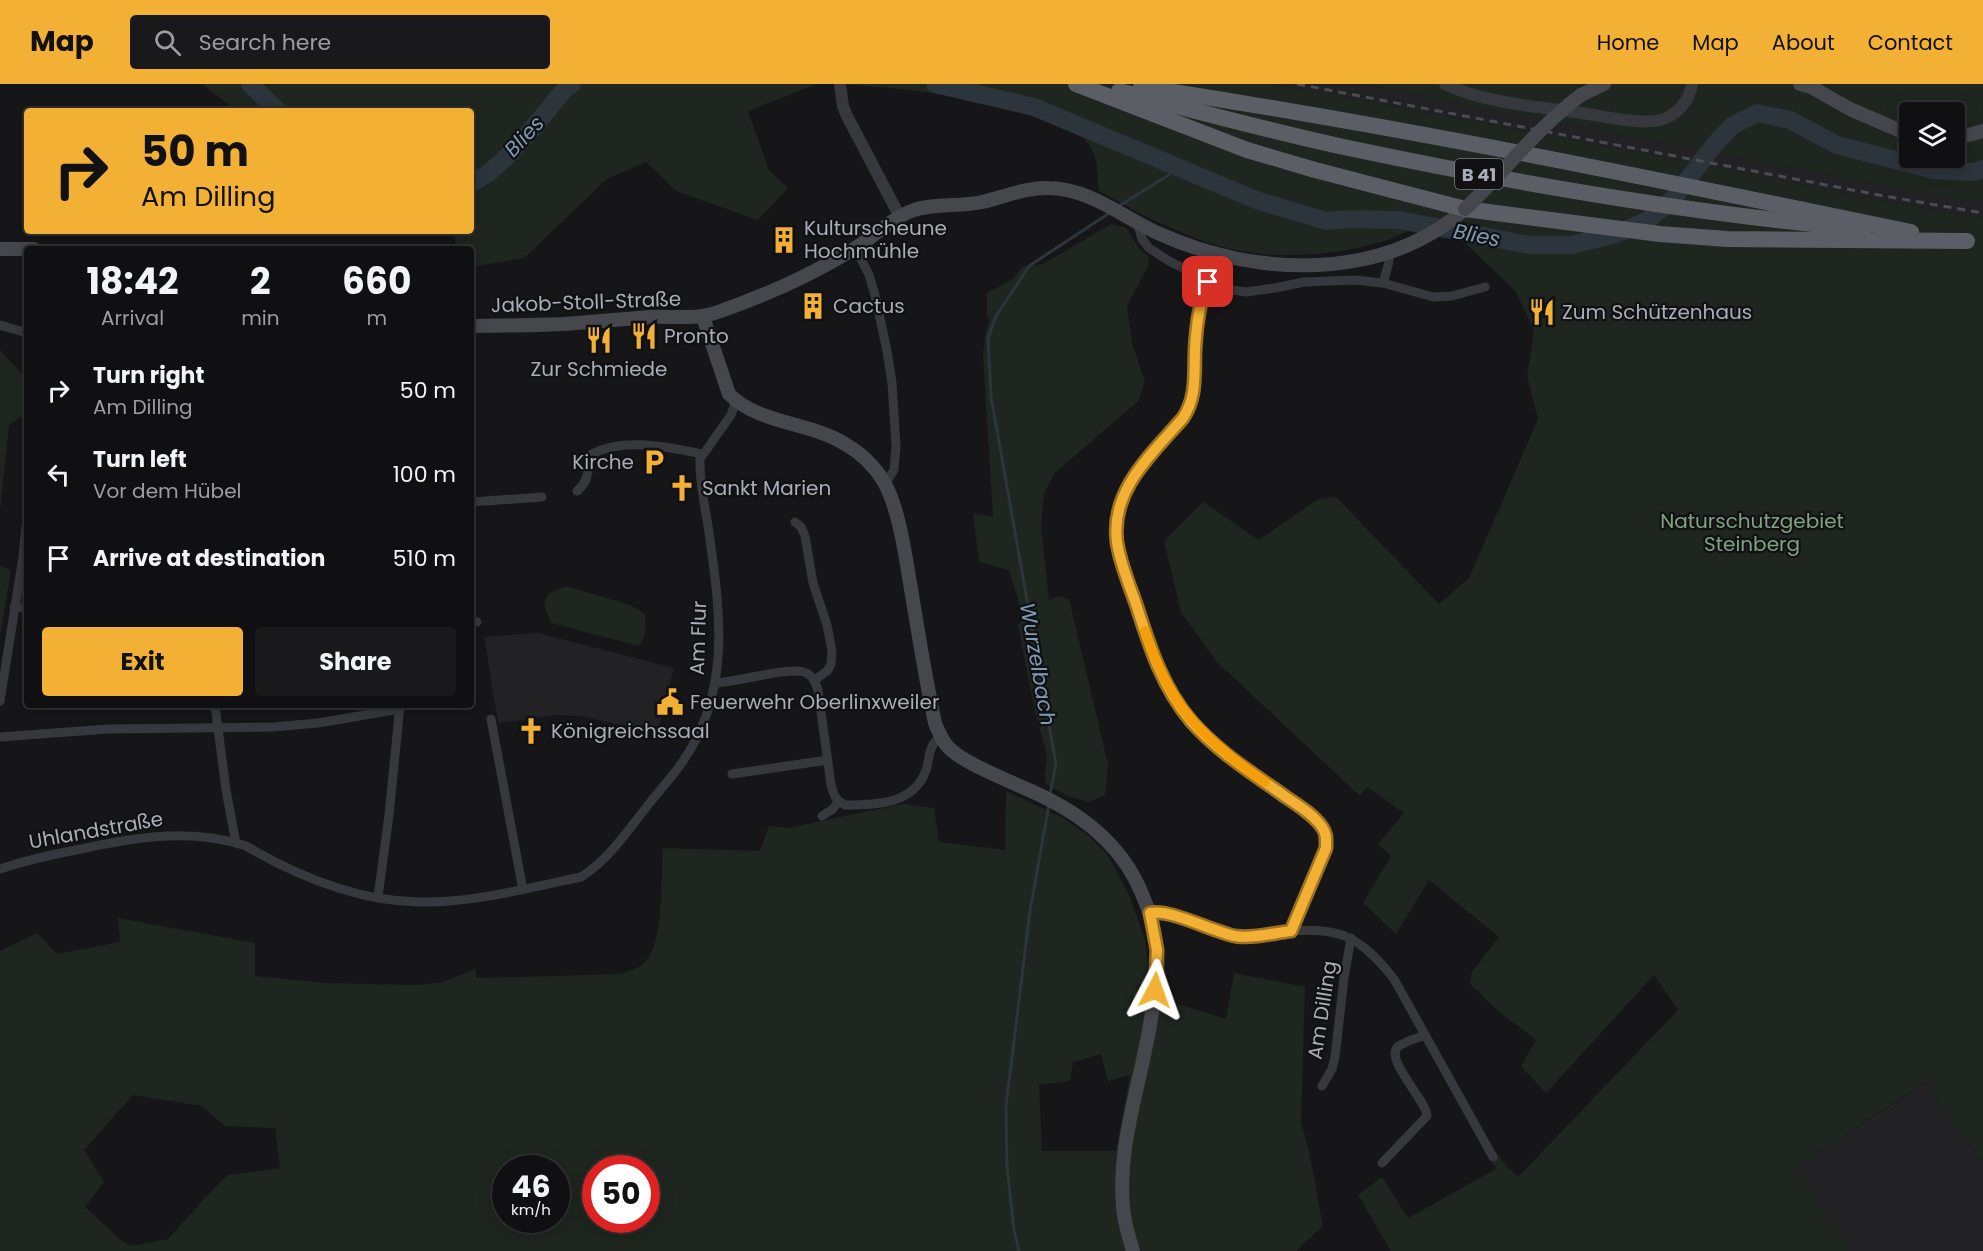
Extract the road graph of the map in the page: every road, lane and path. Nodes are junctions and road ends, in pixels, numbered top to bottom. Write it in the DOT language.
graph roads {
  1 [pos="840,84"];
  2 [pos="1076,84"];
  3 [pos="1092,84"];
  4 [pos="1122,84"];
  5 [pos="1445,84"];
  6 [pos="1604,84"];
  7 [pos="1692,84"];
  8 [pos="1800,84"];
  9 [pos="1899,130"];
  10 [pos="1983,131"];
  11 [pos="1965,136"];
  12 [pos="1520,153"];
  13 [pos="1464,209"];
  14 [pos="900,217"];
  15 [pos="1137,222"];
  16 [pos="1924,234"];
  17 [pos="1975,241"];
  18 [pos="0,249"];
  19 [pos="24,249"];
  20 [pos="856,249"];
  21 [pos="1389,252"];
  22 [pos="1208,282"];
  23 [pos="1383,283"];
  24 [pos="1485,287"];
  25 [pos="703,317"];
  26 [pos="0,325"];
  27 [pos="474,326"];
  28 [pos="24,332"];
  29 [pos="736,401"];
  30 [pos="702,454"];
  31 [pos="885,484"];
  32 [pos="577,491"];
  33 [pos="542,497"];
  34 [pos="474,502"];
  35 [pos="795,522"];
  36 [pos="24,537"];
  37 [pos="14,607"];
  38 [pos="24,608"];
  39 [pos="815,680"];
  40 [pos="715,683"];
  41 [pos="0,701"];
  42 [pos="215,708"];
  43 [pos="395,708"];
  44 [pos="400,708"];
  45 [pos="491,719"];
  46 [pos="218,728"];
  47 [pos="0,737"];
  48 [pos="941,737"];
  49 [pos="828,760"];
  50 [pos="732,774"];
  51 [pos="838,802"];
  52 [pos="822,816"];
  53 [pos="236,843"];
  54 [pos="0,869"];
  55 [pos="581,877"];
  56 [pos="523,890"];
  57 [pos="378,897"];
  58 [pos="1150,913"];
  59 [pos="1291,931"];
  60 [pos="1351,938"];
  61 [pos="1425,1035"];
  62 [pos="1322,1086"];
  63 [pos="1493,1157"];
  64 [pos="1382,1163"];
  65 [pos="1133,1251"];
  1 -- 14 [label="street"];
  2 -- 13 [label="highway"];
  3 -- 16 [label="highway, B 41"];
  4 -- 12 [label="highway"];
  5 -- 7 [label="street"];
  6 -- 12 [label="main road, bridge"];
  8 -- 9 [label="main road"];
  10 -- 11 [label="main road"];
  12 -- 13 [label="main road, bridge"];
  12 -- 16 [label="highway"];
  13 -- 17 [label="highway"];
  13 -- 21 [label="main road"];
  14 -- 15 [label="main road"];
  14 -- 20 [label="main road"];
  15 -- 21 [label="main road"];
  15 -- 22 [label="street"];
  16 -- 17 [label="highway, B 41"];
  18 -- 19 [label="main road"];
  20 -- 25 [label="main road"];
  20 -- 31 [label="street"];
  21 -- 23 [label="street"];
  22 -- 23 [label="street"];
  22 -- 59 [label="street"];
  23 -- 24 [label="street"];
  25 -- 27 [label="main road, Jakob-Stoll-Straße"];
  25 -- 29 [label="main road"];
  26 -- 28 [label="street"];
  29 -- 30 [label="street"];
  29 -- 31 [label="main road"];
  30 -- 32 [label="street"];
  30 -- 40 [label="street, Am Flur"];
  31 -- 48 [label="main road"];
  33 -- 34 [label="street"];
  35 -- 39 [label="street"];
  36 -- 37 [label="street"];
  37 -- 38 [label="street"];
  37 -- 41 [label="street"];
  39 -- 40 [label="street"];
  39 -- 49 [label="street"];
  40 -- 55 [label="street, Am Flur"];
  42 -- 46 [label="street"];
  43 -- 46 [label="street"];
  44 -- 57 [label="street"];
  45 -- 56 [label="street"];
  46 -- 47 [label="street"];
  46 -- 53 [label="street"];
  48 -- 51 [label="street"];
  48 -- 58 [label="main road"];
  49 -- 50 [label="street"];
  49 -- 51 [label="street"];
  51 -- 52 [label="street"];
  53 -- 54 [label="street, Uhlandstraße"];
  53 -- 57 [label="street, Uhlandstraße"];
  55 -- 56 [label="street, Uhlandstraße"];
  56 -- 57 [label="street, Uhlandstraße"];
  58 -- 59 [label="street, Am Dilling"];
  58 -- 65 [label="main road"];
  59 -- 60 [label="street, Am Dilling"];
  60 -- 61 [label="street, Am Dilling"];
  60 -- 62 [label="street, Am Dilling"];
  61 -- 63 [label="street, Am Dilling"];
  61 -- 64 [label="street"];
}
